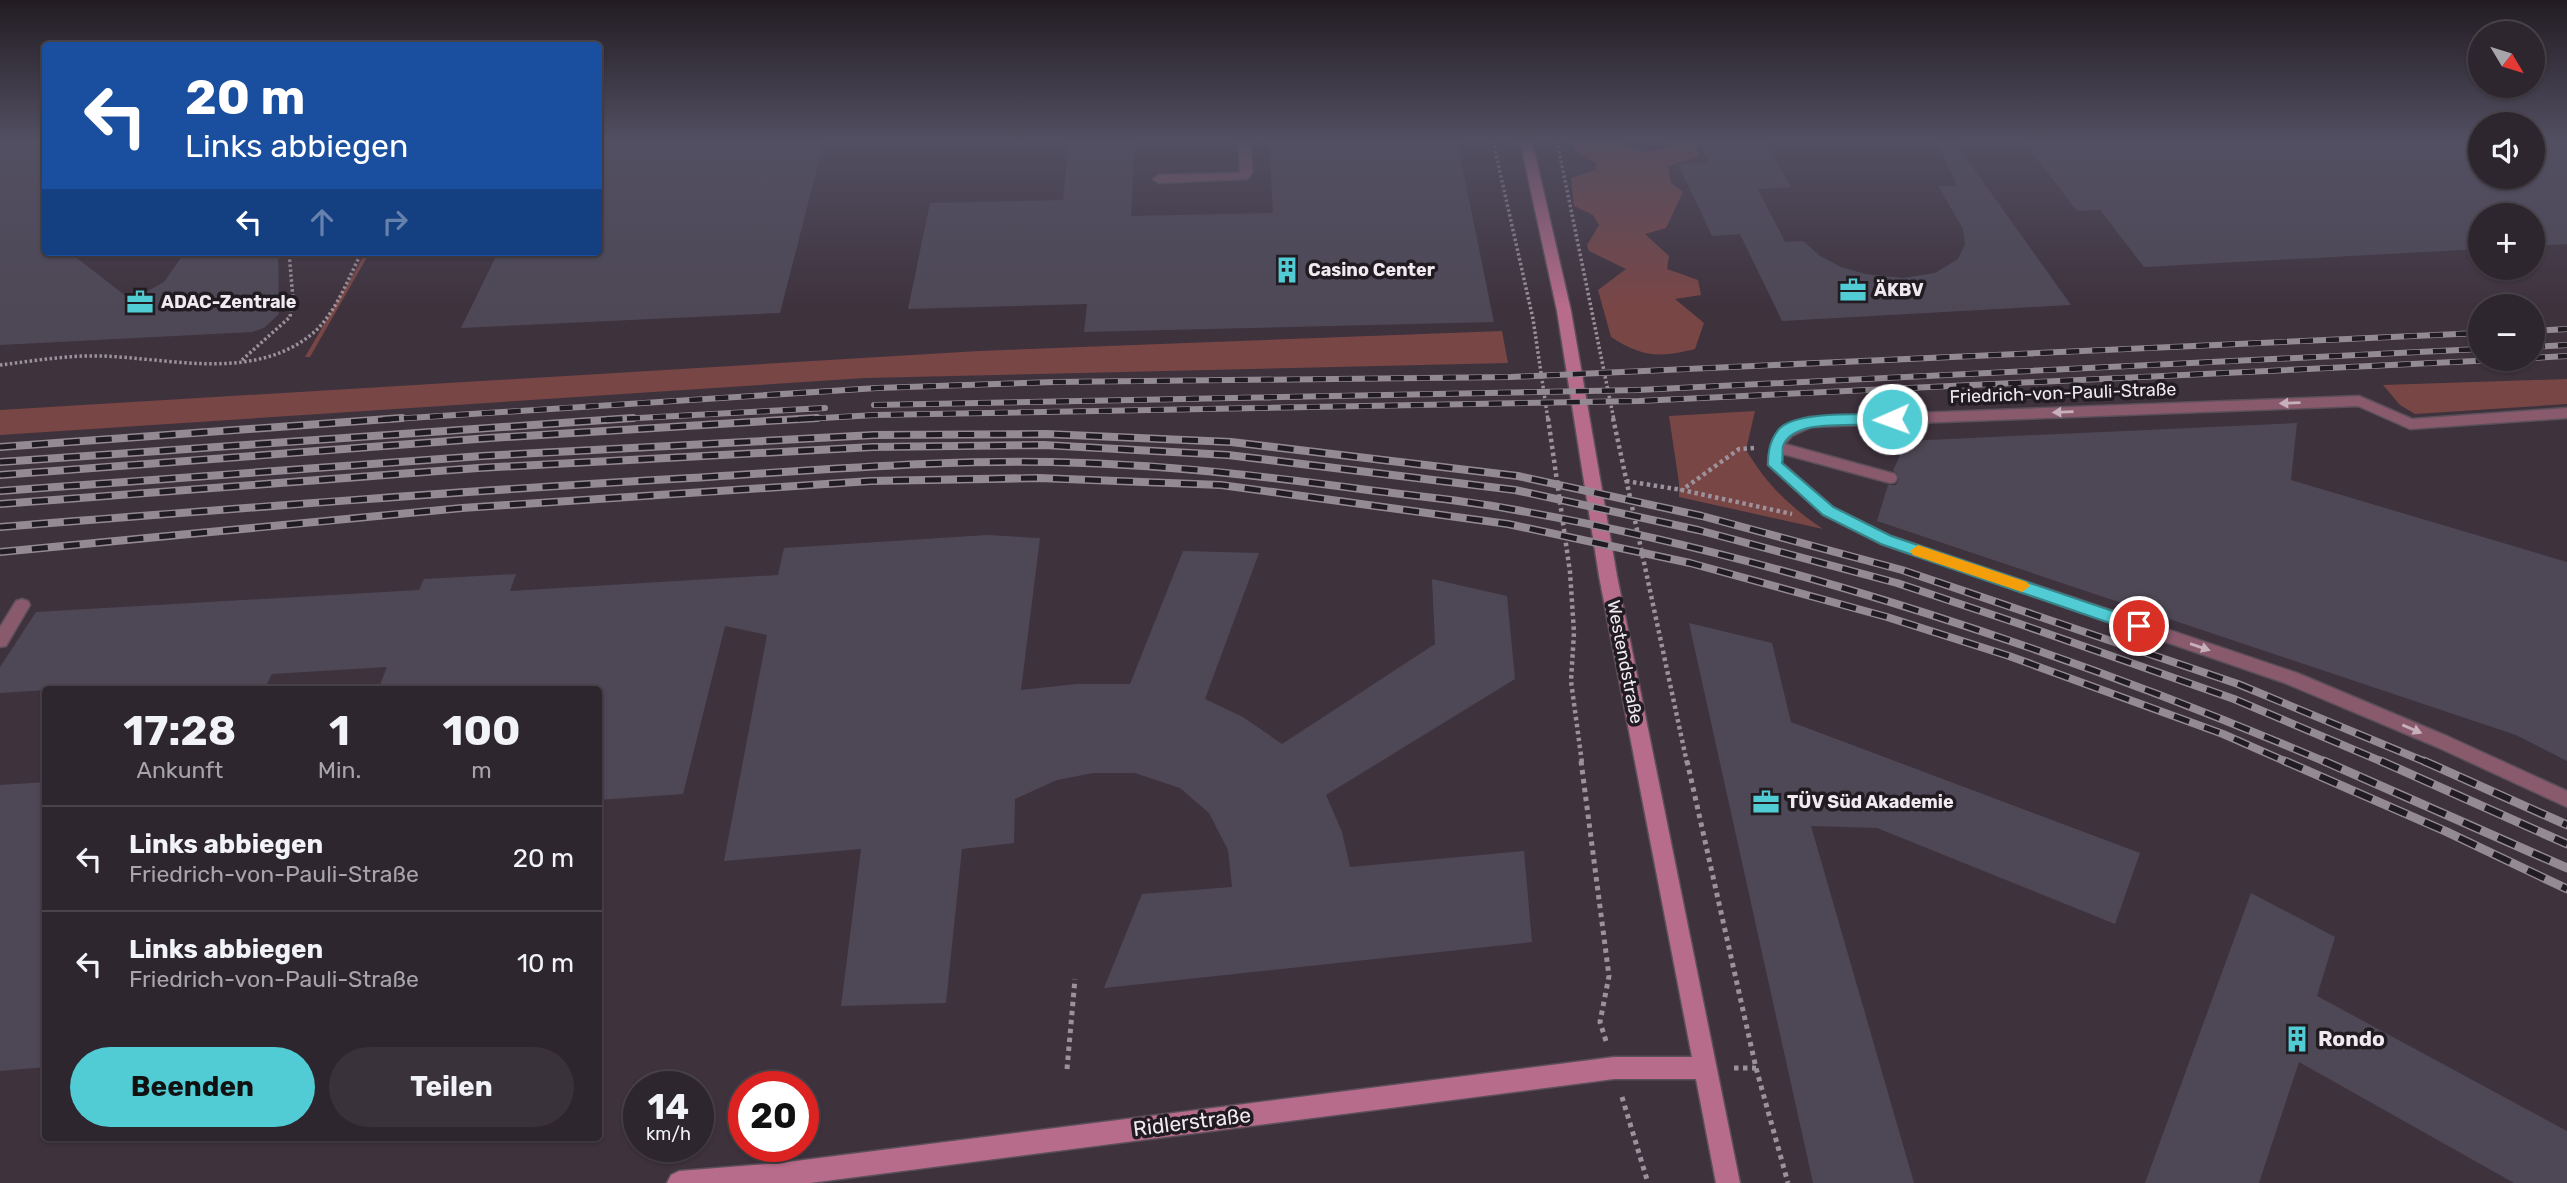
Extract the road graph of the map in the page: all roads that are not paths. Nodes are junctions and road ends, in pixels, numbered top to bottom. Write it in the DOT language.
graph roads {
  1 [pos="1538,196"];
  2 [pos="2567,413"];
  3 [pos="1776,447"];
  4 [pos="1890,478"];
  5 [pos="22,605"];
  6 [pos="0,641"];
  7 [pos="2567,799"];
  8 [pos="1705,1068"];
  9 [pos="679,1183"];
  10 [pos="1728,1183"];
  1 -- 8 [label="street, Westendstraße"];
  2 -- 3 [label="lane, Friedrich-von-Pauli-Straße, one-way"];
  3 -- 4 [label="lane"];
  3 -- 7 [label="lane, one-way"];
  5 -- 6 [label="lane"];
  8 -- 9 [label="street, Ridlerstraße"];
  8 -- 10 [label="street, Westendstraße"];
}
